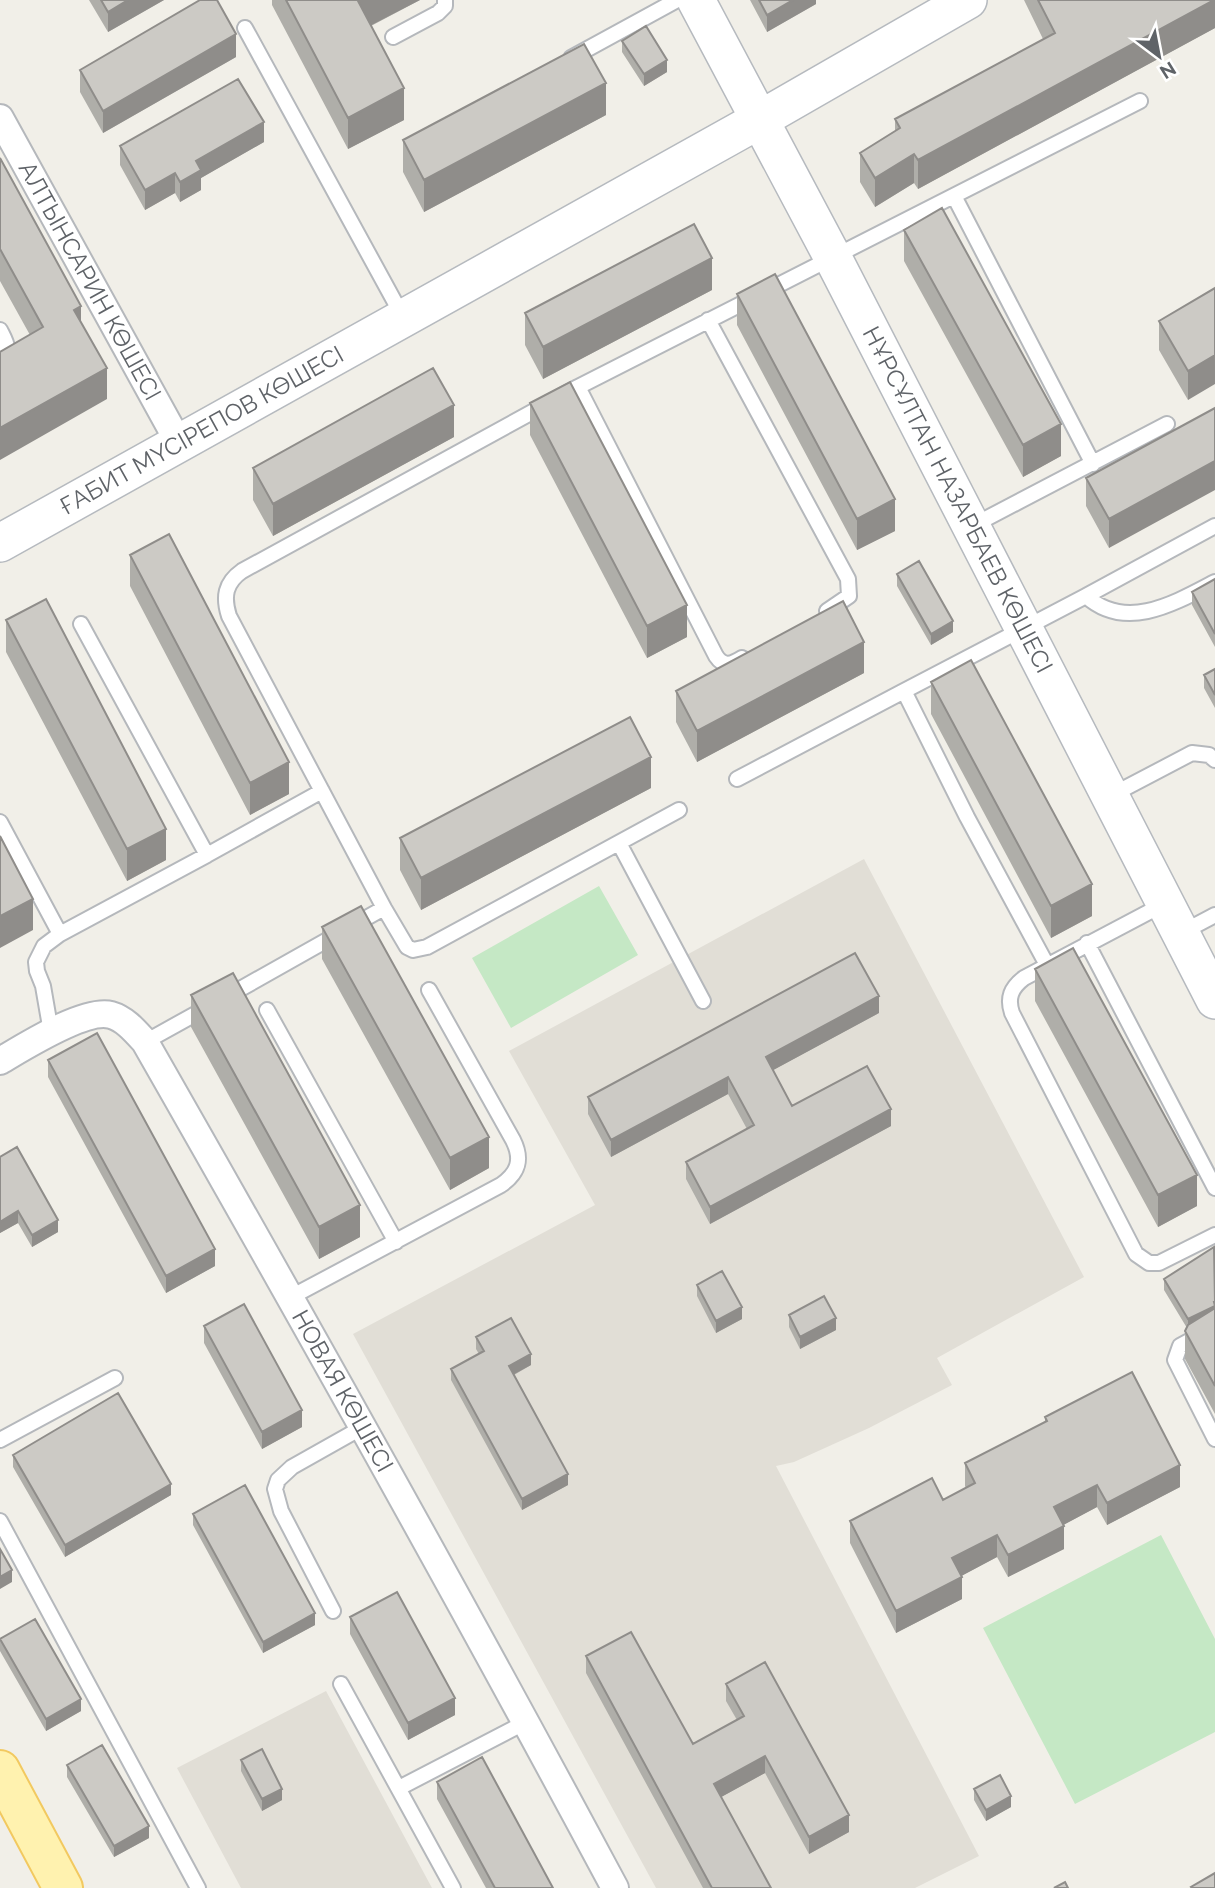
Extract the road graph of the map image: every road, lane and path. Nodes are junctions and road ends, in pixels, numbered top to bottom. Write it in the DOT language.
graph roads {
  1 [pos="445,0"];
  2 [pos="677,0"];
  3 [pos="696,0"];
  4 [pos="968,0"];
  5 [pos="245,28"];
  6 [pos="393,37"];
  7 [pos="556,66"];
  8 [pos="1140,100"];
  9 [pos="0,118"];
  10 [pos="759,120"];
  11 [pos="954,196"];
  12 [pos="832,257"];
  13 [pos="403,317"];
  14 [pos="708,320"];
  15 [pos="0,330"];
  16 [pos="0,359"];
  17 [pos="578,387"];
  18 [pos="1167,424"];
  19 [pos="179,443"];
  20 [pos="1093,464"];
  21 [pos="1215,526"];
  22 [pos="971,527"];
  23 [pos="0,543"];
  24 [pos="1215,582"];
  25 [pos="1086,596"];
  26 [pos="809,621"];
  27 [pos="81,624"];
  28 [pos="1023,627"];
  29 [pos="753,652"];
  30 [pos="904,691"];
  31 [pos="1215,760"];
  32 [pos="737,779"];
  33 [pos="322,790"];
  34 [pos="1109,797"];
  35 [pos="679,810"];
  36 [pos="0,822"];
  37 [pos="619,843"];
  38 [pos="207,855"];
  39 [pos="384,908"];
  40 [pos="1215,915"];
  41 [pos="1172,918"];
  42 [pos="60,934"];
  43 [pos="1087,943"];
  44 [pos="1047,965"];
  45 [pos="429,990"];
  46 [pos="1215,1000"];
  47 [pos="703,1001"];
  48 [pos="267,1010"];
  49 [pos="51,1032"];
  50 [pos="145,1042"];
  51 [pos="0,1061"];
  52 [pos="1215,1188"];
  53 [pos="1215,1235"];
  54 [pos="396,1242"];
  55 [pos="291,1297"];
  56 [pos="1215,1327"];
  57 [pos="115,1378"];
  58 [pos="363,1427"];
  59 [pos="1215,1438"];
  60 [pos="0,1440"];
  61 [pos="0,1521"];
  62 [pos="333,1611"];
  63 [pos="341,1684"];
  64 [pos="526,1722"];
  65 [pos="0,1770"];
  66 [pos="399,1788"];
  67 [pos="63,1888"];
  68 [pos="198,1888"];
  69 [pos="453,1888"];
  70 [pos="615,1888"];
  1 -- 6 [label="lane"];
  2 -- 7 [label="lane"];
  3 -- 10 [label="main road, НҰРСҰЛТАН НАЗАРБАЕВ КӨШЕСІ"];
  4 -- 10 [label="main road"];
  5 -- 13 [label="lane"];
  8 -- 11 [label="lane"];
  9 -- 19 [label="street, АЛТЫНСАРИН КӨШЕСІ"];
  10 -- 12 [label="main road, НҰРСҰЛТАН НАЗАРБАЕВ КӨШЕСІ"];
  10 -- 13 [label="main road, ҒАБИТ МҮСІРЕПОВ КӨШЕСІ"];
  11 -- 12 [label="lane"];
  11 -- 20 [label="lane"];
  12 -- 14 [label="lane"];
  12 -- 22 [label="main road, НҰРСҰЛТАН НАЗАРБАЕВ КӨШЕСІ"];
  13 -- 19 [label="main road, ҒАБИТ МҮСІРЕПОВ КӨШЕСІ"];
  14 -- 17 [label="lane"];
  14 -- 26 [label="lane"];
  15 -- 16 [label="lane"];
  17 -- 29 [label="lane"];
  17 -- 33 [label="lane"];
  18 -- 20 [label="lane"];
  19 -- 23 [label="main road, ҒАБИТ МҮСІРЕПОВ КӨШЕСІ"];
  20 -- 22 [label="lane"];
  21 -- 25 [label="lane"];
  22 -- 28 [label="main road, НҰРСҰЛТАН НАЗАРБАЕВ КӨШЕСІ"];
  24 -- 25 [label="lane"];
  25 -- 28 [label="lane"];
  27 -- 38 [label="lane"];
  28 -- 30 [label="lane"];
  28 -- 34 [label="main road, НҰРСҰЛТАН НАЗАРБАЕВ КӨШЕСІ"];
  30 -- 32 [label="lane"];
  30 -- 44 [label="lane"];
  31 -- 34 [label="lane"];
  33 -- 38 [label="lane"];
  33 -- 39 [label="lane"];
  34 -- 41 [label="main road, НҰРСҰЛТАН НАЗАРБАЕВ КӨШЕСІ"];
  35 -- 37 [label="lane"];
  36 -- 42 [label="lane"];
  37 -- 39 [label="lane"];
  37 -- 47 [label="lane"];
  38 -- 42 [label="lane"];
  39 -- 50 [label="lane"];
  40 -- 41 [label="lane"];
  41 -- 43 [label="lane"];
  41 -- 46 [label="main road, НҰРСҰЛТАН НАЗАРБАЕВ КӨШЕСІ"];
  42 -- 49 [label="lane"];
  43 -- 44 [label="lane"];
  43 -- 52 [label="lane"];
  44 -- 53 [label="lane"];
  45 -- 54 [label="lane"];
  48 -- 54 [label="lane"];
  49 -- 50 [label="street, НОВАЯ КӨШЕСІ"];
  49 -- 51 [label="street, НОВАЯ КӨШЕСІ"];
  50 -- 55 [label="street, НОВАЯ КӨШЕСІ"];
  54 -- 55 [label="lane"];
  55 -- 58 [label="street, НОВАЯ КӨШЕСІ"];
  56 -- 59 [label="lane"];
  57 -- 60 [label="lane"];
  58 -- 62 [label="lane"];
  58 -- 64 [label="street, НОВАЯ КӨШЕСІ"];
  61 -- 68 [label="lane"];
  63 -- 66 [label="lane"];
  64 -- 66 [label="lane"];
  64 -- 70 [label="street, НОВАЯ КӨШЕСІ"];
  65 -- 67 [label="main road"];
  66 -- 69 [label="lane"];
}
